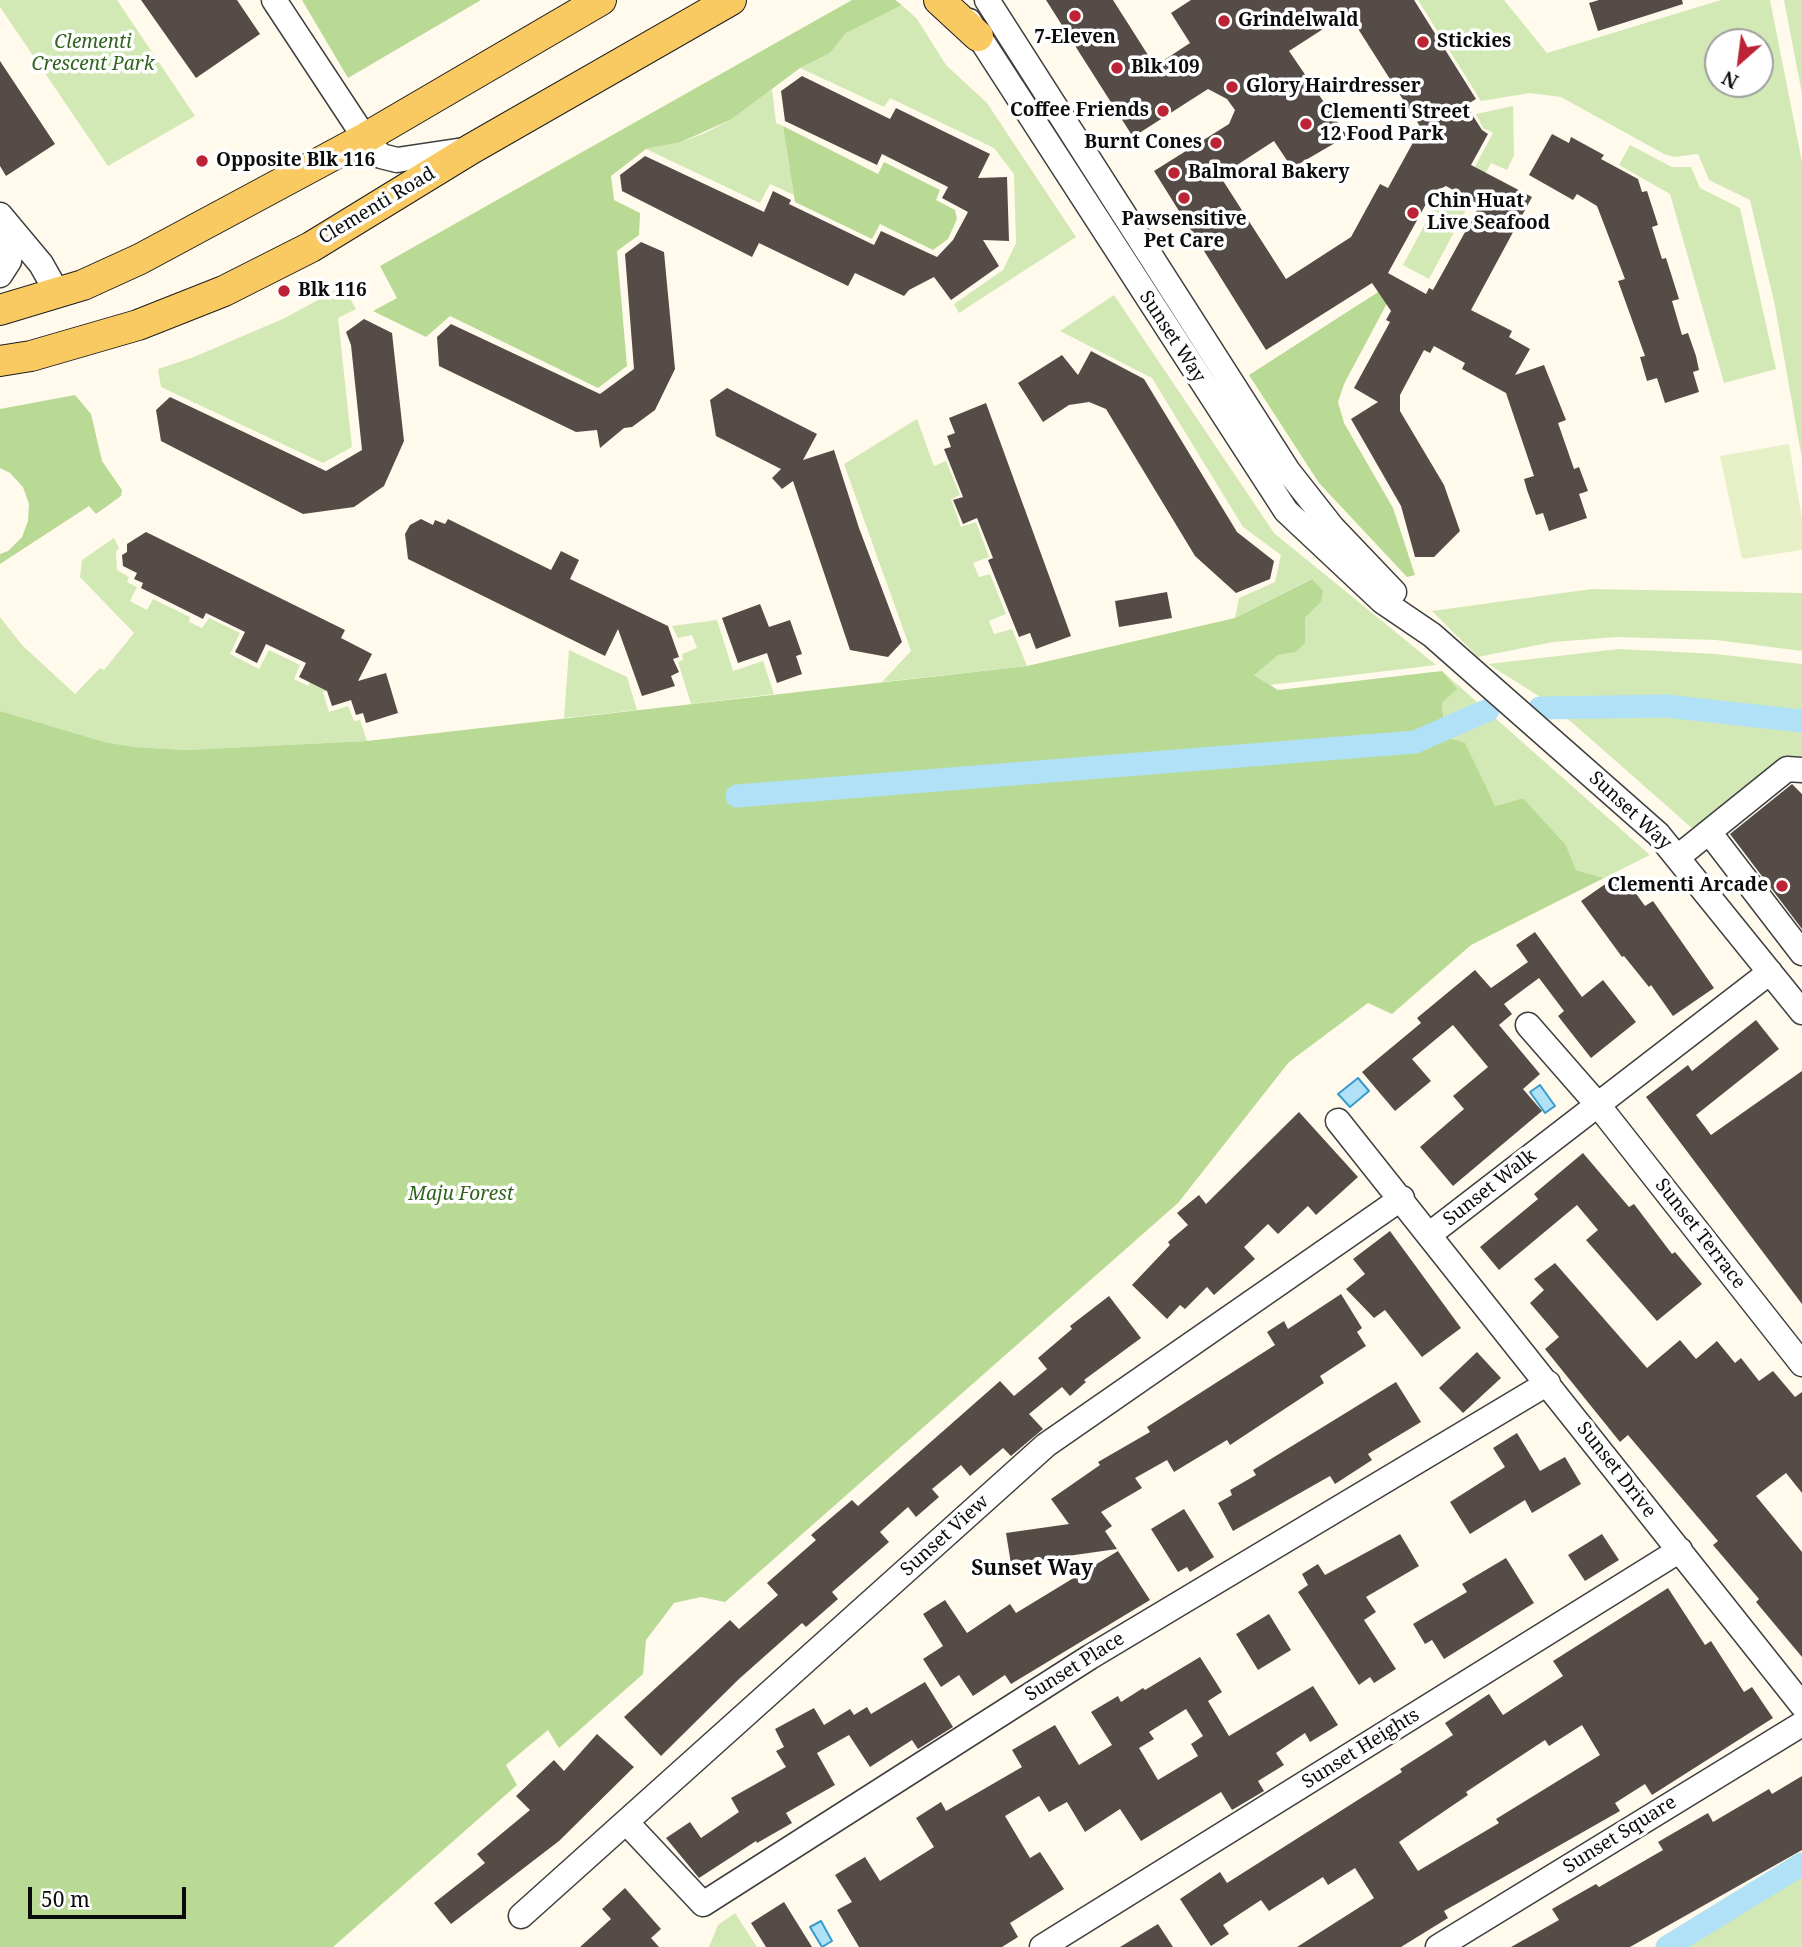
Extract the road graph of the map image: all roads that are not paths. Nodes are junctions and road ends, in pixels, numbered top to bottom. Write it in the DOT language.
graph roads {
  1 [pos="274,0"];
  2 [pos="600,0"];
  3 [pos="731,0"];
  4 [pos="939,0"];
  5 [pos="955,0"];
  6 [pos="987,0"];
  7 [pos="978,36"];
  8 [pos="365,138"];
  9 [pos="471,149"];
  10 [pos="4,220"];
  11 [pos="0,275"];
  12 [pos="58,294"];
  13 [pos="0,310"];
  14 [pos="0,361"];
  15 [pos="1432,635"];
  16 [pos="1802,770"];
  17 [pos="1709,832"];
  18 [pos="1679,856"];
  19 [pos="1802,953"];
  20 [pos="1770,972"];
  21 [pos="1802,1012"];
  22 [pos="1528,1025"];
  23 [pos="1598,1105"];
  24 [pos="1338,1121"];
  25 [pos="1402,1198"];
  26 [pos="1430,1234"];
  27 [pos="1802,1364"];
  28 [pos="1548,1383"];
  29 [pos="1680,1550"];
  30 [pos="1802,1705"];
  31 [pos="1802,1724"];
  32 [pos="627,1823"];
  33 [pos="521,1916"];
  34 [pos="1042,1947"];
  35 [pos="1438,1947"];
  1 -- 8 [label="street"];
  2 -- 8 [label="main road"];
  3 -- 9 [label="main road, Clementi Road"];
  4 -- 7 [label="main road"];
  5 -- 7 [label="street, Sunset Way"];
  6 -- 15 [label="street, Sunset Way"];
  7 -- 15 [label="street, Sunset Way"];
  8 -- 9 [label="street"];
  8 -- 12 [label="main road"];
  9 -- 14 [label="main road, Clementi Road"];
  10 -- 11 [label="street"];
  10 -- 12 [label="street"];
  12 -- 13 [label="main road"];
  15 -- 18 [label="street, Sunset Way"];
  16 -- 17 [label="street"];
  17 -- 18 [label="street"];
  17 -- 19 [label="street"];
  18 -- 20 [label="street, Sunset Way"];
  20 -- 21 [label="street, Sunset Way"];
  20 -- 23 [label="street, Sunset Walk"];
  22 -- 23 [label="street"];
  23 -- 26 [label="street, Sunset Walk"];
  23 -- 27 [label="street, Sunset Terrace"];
  24 -- 25 [label="street, Sunset Walk"];
  25 -- 26 [label="street, Sunset Walk"];
  25 -- 32 [label="street, Sunset View"];
  26 -- 28 [label="street, Sunset Drive"];
  28 -- 29 [label="street, Sunset Drive"];
  28 -- 32 [label="street, Sunset Place"];
  29 -- 30 [label="street, Sunset Drive"];
  29 -- 34 [label="street, Sunset Heights"];
  31 -- 35 [label="street, Sunset Square"];
  32 -- 33 [label="street, Sunset View"];
}
